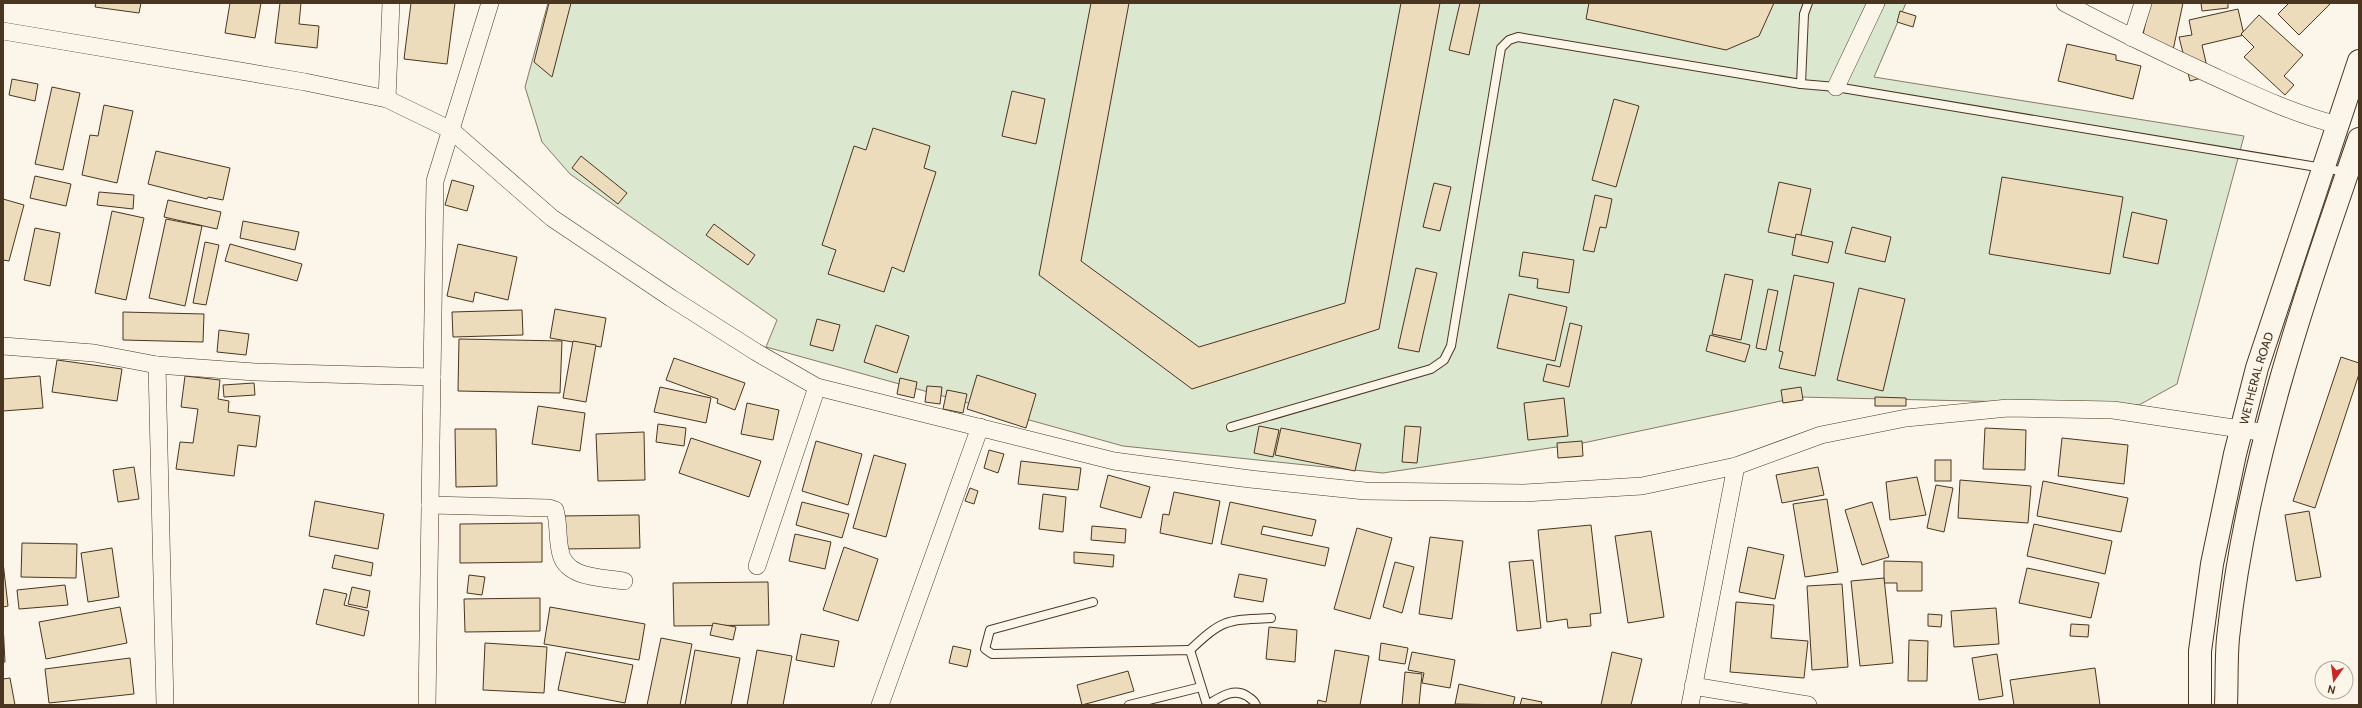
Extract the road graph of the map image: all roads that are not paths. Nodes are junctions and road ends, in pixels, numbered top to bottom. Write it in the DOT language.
graph roads {
  1 [pos="391,3"];
  2 [pos="490,3"];
  3 [pos="1808,3"];
  4 [pos="1876,3"];
  5 [pos="2065,3"];
  6 [pos="2143,3"];
  7 [pos="3,31"];
  8 [pos="2132,38"];
  9 [pos="2359,61"];
  10 [pos="1801,84"];
  11 [pos="1836,87"];
  12 [pos="387,99"];
  13 [pos="2338,125"];
  14 [pos="451,130"];
  15 [pos="2359,139"];
  16 [pos="2323,168"];
  17 [pos="2347,172"];
  18 [pos="3,346"];
  19 [pos="157,365"];
  20 [pos="432,377"];
  21 [pos="817,387"];
  22 [pos="980,427"];
  23 [pos="1231,427"];
  24 [pos="2242,428"];
  25 [pos="2267,433"];
  26 [pos="1736,466"];
  27 [pos="430,505"];
  28 [pos="757,566"];
  29 [pos="624,581"];
  30 [pos="1093,602"];
  31 [pos="1271,618"];
  32 [pos="1190,650"];
  33 [pos="1693,686"];
  34 [pos="1200,687"];
  35 [pos="165,705"];
  36 [pos="427,705"];
  37 [pos="880,705"];
  38 [pos="1129,705"];
  39 [pos="1207,705"];
  40 [pos="1256,705"];
  41 [pos="1690,705"];
  42 [pos="1808,705"];
  43 [pos="2200,705"];
  44 [pos="2226,705"];
  1 -- 12 [label="street"];
  2 -- 14 [label="street"];
  3 -- 10 [label="lane"];
  4 -- 11 [label="street"];
  5 -- 8 [label="street"];
  6 -- 8 [label="street"];
  7 -- 12 [label="street"];
  8 -- 13 [label="street"];
  9 -- 13 [label="main road, WETHERAL ROAD"];
  10 -- 11 [label="lane"];
  10 -- 23 [label="lane"];
  11 -- 16 [label="lane"];
  12 -- 14 [label="street"];
  13 -- 16 [label="main road, WETHERAL ROAD"];
  14 -- 20 [label="street"];
  14 -- 21 [label="street"];
  15 -- 17 [label="main road, WETHERAL ROAD"];
  16 -- 17 [label="lane"];
  16 -- 24 [label="main road, WETHERAL ROAD"];
  17 -- 25 [label="main road, WETHERAL ROAD"];
  18 -- 19 [label="street"];
  19 -- 20 [label="street"];
  19 -- 35 [label="street"];
  20 -- 27 [label="street"];
  21 -- 22 [label="street"];
  21 -- 28 [label="street"];
  22 -- 26 [label="street"];
  22 -- 37 [label="street"];
  24 -- 25 [label="street"];
  24 -- 26 [label="street"];
  24 -- 43 [label="main road, WETHERAL ROAD"];
  25 -- 44 [label="main road, WETHERAL ROAD"];
  26 -- 33 [label="street"];
  27 -- 29 [label="street"];
  27 -- 36 [label="street"];
  30 -- 32 [label="lane"];
  31 -- 32 [label="lane"];
  32 -- 34 [label="lane"];
  33 -- 41 [label="street"];
  33 -- 42 [label="street"];
  34 -- 38 [label="lane"];
  34 -- 39 [label="lane"];
  39 -- 40 [label="lane"];
}
